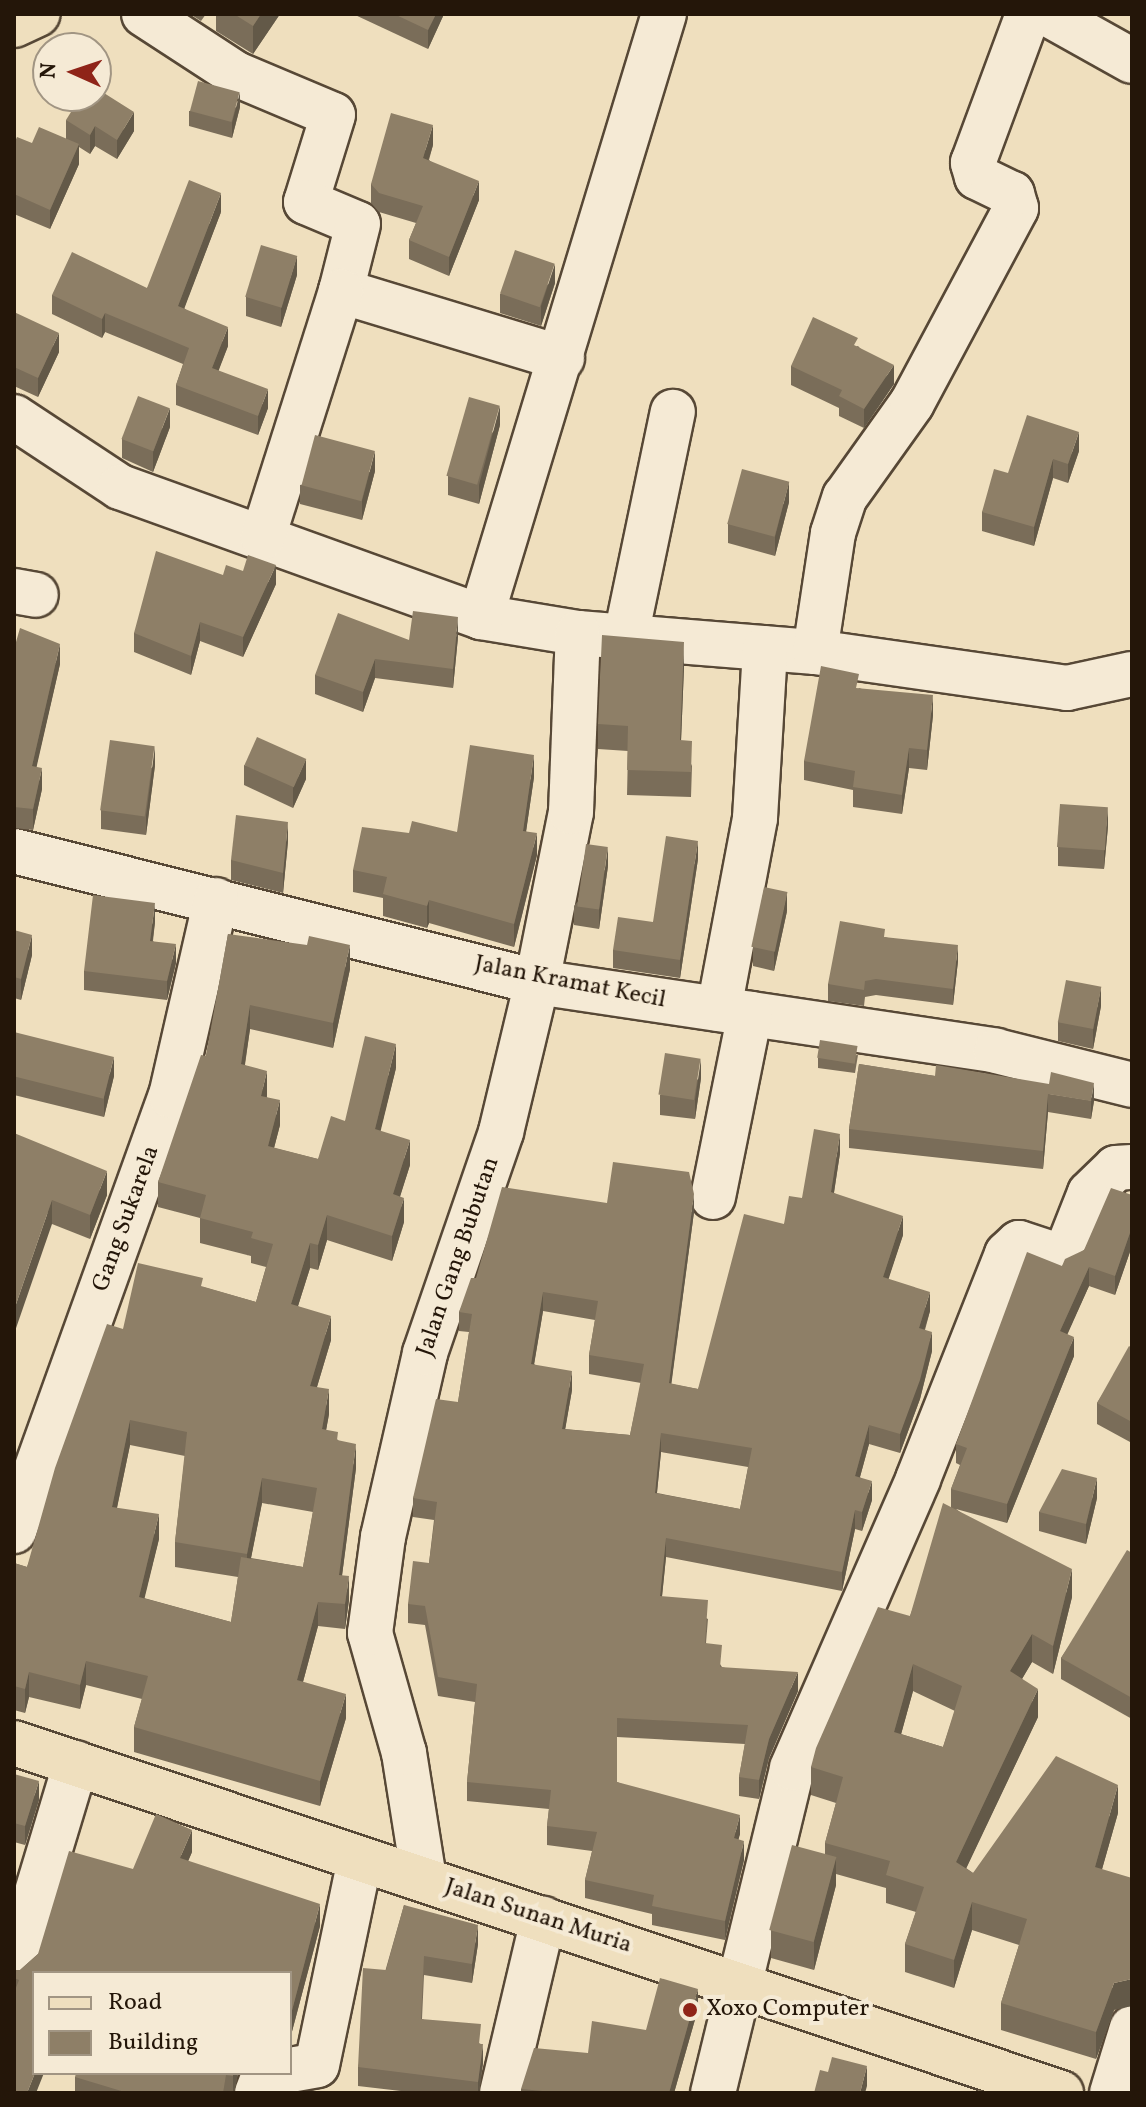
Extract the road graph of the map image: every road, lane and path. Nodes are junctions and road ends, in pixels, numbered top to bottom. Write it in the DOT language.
graph roads {
  1 [pos="38,14"];
  2 [pos="144,14"];
  3 [pos="664,14"];
  4 [pos="1028,14"];
  5 [pos="1048,14"];
  6 [pos="14,25"];
  7 [pos="1132,61"];
  8 [pos="341,291"];
  9 [pos="562,358"];
  10 [pos="673,412"];
  11 [pos="14,417"];
  12 [pos="263,537"];
  13 [pos="481,617"];
  14 [pos="578,633"];
  15 [pos="626,636"];
  16 [pos="765,648"];
  17 [pos="815,652"];
  18 [pos="1132,674"];
  19 [pos="14,851"];
  20 [pos="216,900"];
  21 [pos="537,982"];
  22 [pos="734,1012"];
  23 [pos="1132,1085"];
  24 [pos="1132,1167"];
  25 [pos="713,1197"];
  26 [pos="14,1531"];
  27 [pos="14,1743"];
  28 [pos="76,1763"];
  29 [pos="360,1859"];
  30 [pos="424,1879"];
  31 [pos="543,1919"];
  32 [pos="14,1968"];
  33 [pos="735,1986"];
  34 [pos="1132,2028"];
  35 [pos="292,2070"];
  36 [pos="270,2075"];
  37 [pos="257,2093"];
  38 [pos="502,2093"];
  39 [pos="713,2093"];
  40 [pos="1061,2093"];
  41 [pos="1112,2093"];
  1 -- 6 [label="main road"];
  2 -- 8 [label="street"];
  3 -- 9 [label="street"];
  4 -- 17 [label="street"];
  5 -- 7 [label="street"];
  8 -- 9 [label="street"];
  8 -- 12 [label="street"];
  9 -- 13 [label="street"];
  10 -- 15 [label="street"];
  11 -- 12 [label="street"];
  12 -- 13 [label="street"];
  13 -- 14 [label="street"];
  14 -- 15 [label="street"];
  14 -- 21 [label="street, Jalan Gang Bubutan"];
  15 -- 16 [label="street"];
  16 -- 17 [label="street"];
  16 -- 22 [label="street"];
  17 -- 18 [label="street"];
  19 -- 20 [label="street, Jalan Kramat Kecil"];
  20 -- 21 [label="street, Jalan Kramat Kecil"];
  20 -- 26 [label="street, Gang Sukarela"];
  21 -- 22 [label="street, Jalan Kramat Kecil"];
  21 -- 30 [label="street, Jalan Gang Bubutan"];
  22 -- 23 [label="street, Jalan Kramat Kecil"];
  22 -- 25 [label="street"];
  24 -- 33 [label="street"];
  27 -- 28 [label="main road, Jalan Sunan Muria"];
  28 -- 29 [label="main road, Jalan Sunan Muria"];
  28 -- 32 [label="street"];
  29 -- 30 [label="main road, Jalan Sunan Muria"];
  29 -- 35 [label="street"];
  30 -- 31 [label="main road, Jalan Sunan Muria"];
  31 -- 33 [label="main road, Jalan Sunan Muria"];
  31 -- 38 [label="street"];
  33 -- 39 [label="street"];
  33 -- 40 [label="main road, Jalan Sunan Muria"];
  34 -- 41 [label="street"];
  36 -- 37 [label="street"];
}
